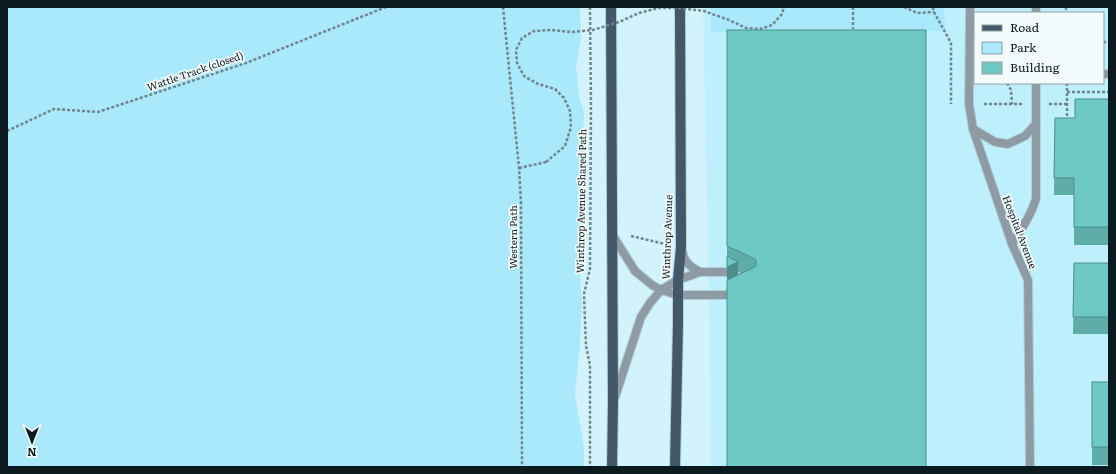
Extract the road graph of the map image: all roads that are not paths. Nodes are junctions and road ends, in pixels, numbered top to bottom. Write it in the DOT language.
graph roads {
  1 [pos="611,7"];
  2 [pos="680,7"];
  3 [pos="970,7"];
  4 [pos="1036,84"];
  5 [pos="1036,124"];
  6 [pos="973,129"];
  7 [pos="612,236"];
  8 [pos="1012,244"];
  9 [pos="681,247"];
  10 [pos="700,272"];
  11 [pos="678,280"];
  12 [pos="661,290"];
  13 [pos="678,295"];
  14 [pos="613,402"];
  15 [pos="612,467"];
  16 [pos="675,467"];
  17 [pos="1030,467"];
  1 -- 7 [label="main road"];
  2 -- 9 [label="main road, Winthrop Avenue"];
  3 -- 6 [label="lane, Hospital Avenue"];
  4 -- 5 [label="lane"];
  5 -- 6 [label="lane"];
  5 -- 8 [label="lane"];
  6 -- 8 [label="lane, Hospital Avenue"];
  7 -- 12 [label="lane"];
  7 -- 14 [label="main road"];
  8 -- 17 [label="lane, Hospital Avenue"];
  9 -- 10 [label="lane"];
  9 -- 11 [label="main road, Winthrop Avenue"];
  10 -- 11 [label="lane"];
  10 -- 13 [label="lane"];
  11 -- 12 [label="lane"];
  11 -- 13 [label="main road, Winthrop Avenue"];
  12 -- 13 [label="lane"];
  12 -- 14 [label="lane"];
  13 -- 16 [label="main road, Winthrop Avenue"];
  14 -- 15 [label="main road"];
}
